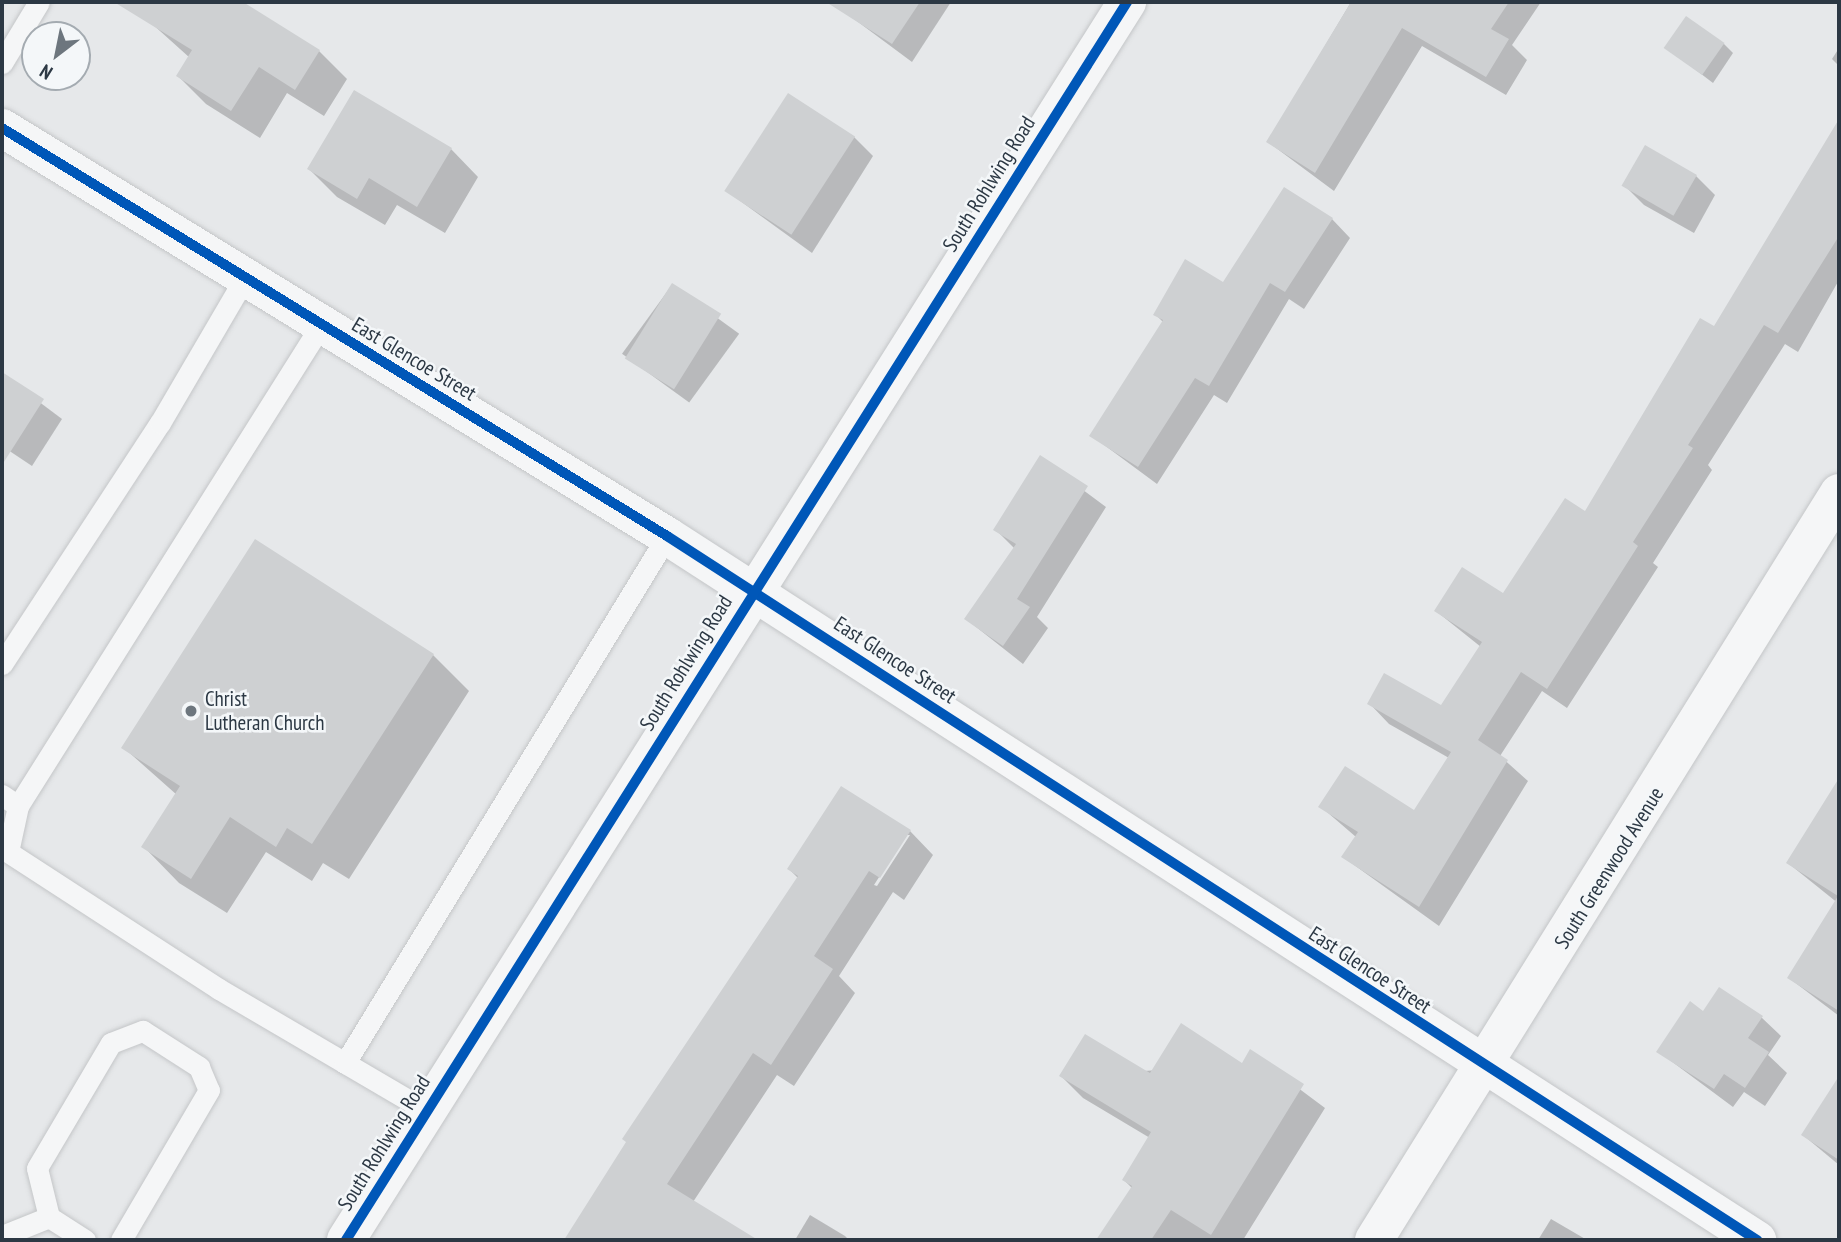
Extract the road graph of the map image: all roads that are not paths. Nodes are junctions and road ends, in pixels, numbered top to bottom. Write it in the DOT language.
graph roads {
  1 [pos="39,2"];
  2 [pos="1127,2"];
  3 [pos="2,63"];
  4 [pos="2,128"];
  5 [pos="244,279"];
  6 [pos="321,325"];
  7 [pos="1839,493"];
  8 [pos="667,536"];
  9 [pos="754,591"];
  10 [pos="2,664"];
  11 [pos="10,800"];
  12 [pos="345,1063"];
  13 [pos="1485,1069"];
  14 [pos="427,1111"];
  15 [pos="49,1217"];
  16 [pos="2,1236"];
  17 [pos="85,1240"];
  18 [pos="121,1240"];
  19 [pos="346,1240"];
  20 [pos="1374,1240"];
  21 [pos="1757,1240"];
  1 -- 3 [label="lane"];
  2 -- 9 [label="street, South Rohlwing Road"];
  4 -- 5 [label="street, East Glencoe Street"];
  5 -- 6 [label="street, East Glencoe Street"];
  5 -- 10 [label="lane"];
  6 -- 8 [label="street, East Glencoe Street"];
  6 -- 11 [label="lane"];
  7 -- 13 [label="street, South Greenwood Avenue"];
  8 -- 9 [label="street, East Glencoe Street"];
  8 -- 12 [label="lane"];
  9 -- 13 [label="street, East Glencoe Street"];
  9 -- 14 [label="street, South Rohlwing Road"];
  11 -- 12 [label="lane"];
  12 -- 14 [label="lane"];
  13 -- 20 [label="street, South Greenwood Avenue"];
  13 -- 21 [label="street, East Glencoe Street"];
  14 -- 19 [label="street, South Rohlwing Road"];
  15 -- 16 [label="lane"];
  15 -- 17 [label="lane"];
  15 -- 18 [label="lane"];
}
